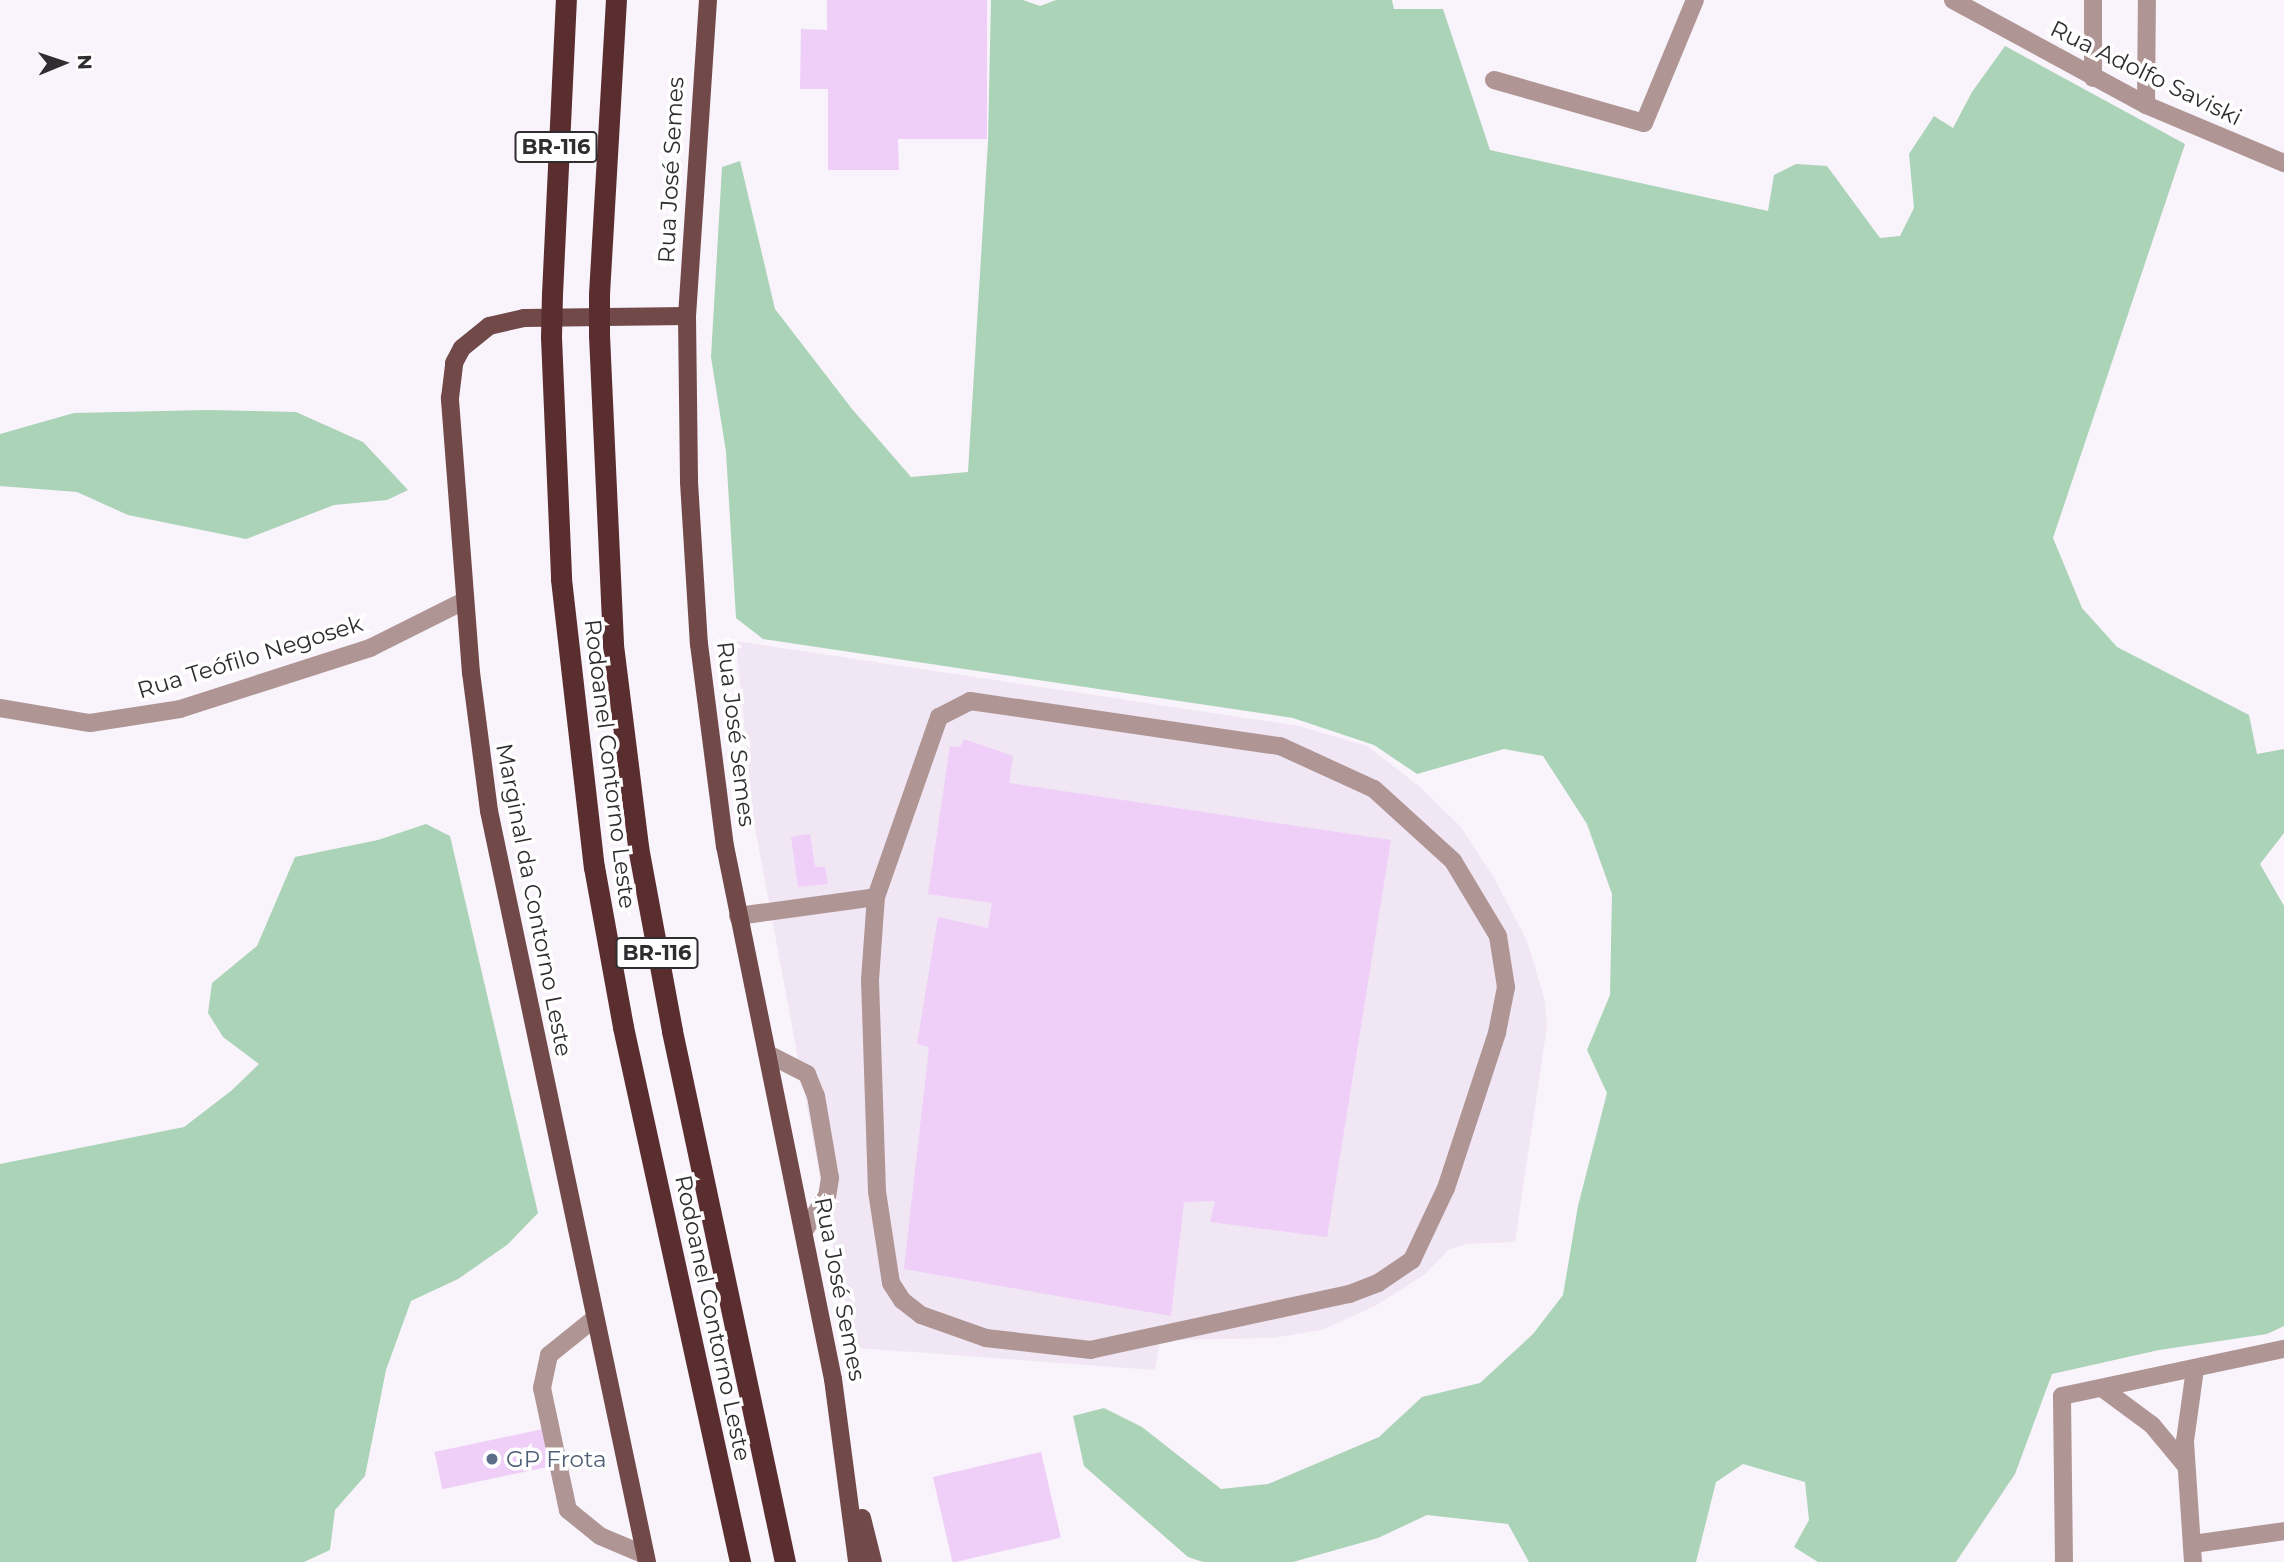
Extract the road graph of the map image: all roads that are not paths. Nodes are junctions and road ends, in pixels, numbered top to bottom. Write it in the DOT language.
graph roads {
  1 [pos="566,0"];
  2 [pos="616,0"];
  3 [pos="708,0"];
  4 [pos="1695,0"];
  5 [pos="1953,0"];
  6 [pos="2093,0"];
  7 [pos="2147,0"];
  8 [pos="2093,78"];
  9 [pos="1494,80"];
  10 [pos="2146,105"];
  11 [pos="2284,163"];
  12 [pos="687,317"];
  13 [pos="464,601"];
  14 [pos="0,708"];
  15 [pos="876,897"];
  16 [pos="738,916"];
  17 [pos="768,1054"];
  18 [pos="804,1231"];
  19 [pos="595,1318"];
  20 [pos="2284,1349"];
  21 [pos="2195,1368"];
  22 [pos="2102,1388"];
  23 [pos="848,1462"];
  24 [pos="2186,1466"];
  25 [pos="2284,1531"];
  26 [pos="2193,1544"];
  27 [pos="646,1559"];
  28 [pos="740,1562"];
  29 [pos="785,1562"];
  30 [pos="857,1562"];
  31 [pos="873,1562"];
  32 [pos="2064,1562"];
  33 [pos="2193,1562"];
  1 -- 28 [label="highway, Rodoanel Contorno Leste / BR-116, bridge"];
  2 -- 29 [label="highway, Rodoanel Contorno Leste / BR-116, bridge"];
  3 -- 12 [label="main road, Rua José Semes"];
  4 -- 9 [label="street"];
  5 -- 8 [label="street, Rua Adolfo Saviski"];
  6 -- 8 [label="street"];
  7 -- 10 [label="street"];
  8 -- 10 [label="street, Rua Adolfo Saviski"];
  10 -- 11 [label="street, Rua Adolfo Saviski"];
  12 -- 13 [label="main road, Marginal da Contorno Leste"];
  12 -- 16 [label="main road, Rua José Semes"];
  13 -- 14 [label="street, Rua Teófilo Negosek"];
  13 -- 19 [label="main road, Marginal da Contorno Leste"];
  15 -- 15 [label="street"];
  15 -- 16 [label="street"];
  16 -- 17 [label="main road, Rua José Semes"];
  17 -- 18 [label="main road, Rua José Semes"];
  17 -- 18 [label="street"];
  18 -- 23 [label="main road, Rua José Semes"];
  19 -- 27 [label="main road, Marginal da Contorno Leste"];
  19 -- 27 [label="street"];
  20 -- 21 [label="street"];
  21 -- 22 [label="street"];
  21 -- 24 [label="street"];
  22 -- 24 [label="street"];
  22 -- 32 [label="street"];
  23 -- 30 [label="main road, Rua José Semes"];
  23 -- 31 [label="main road, Rua José Semes"];
  24 -- 26 [label="street"];
  25 -- 26 [label="street"];
  26 -- 33 [label="street"];
}
